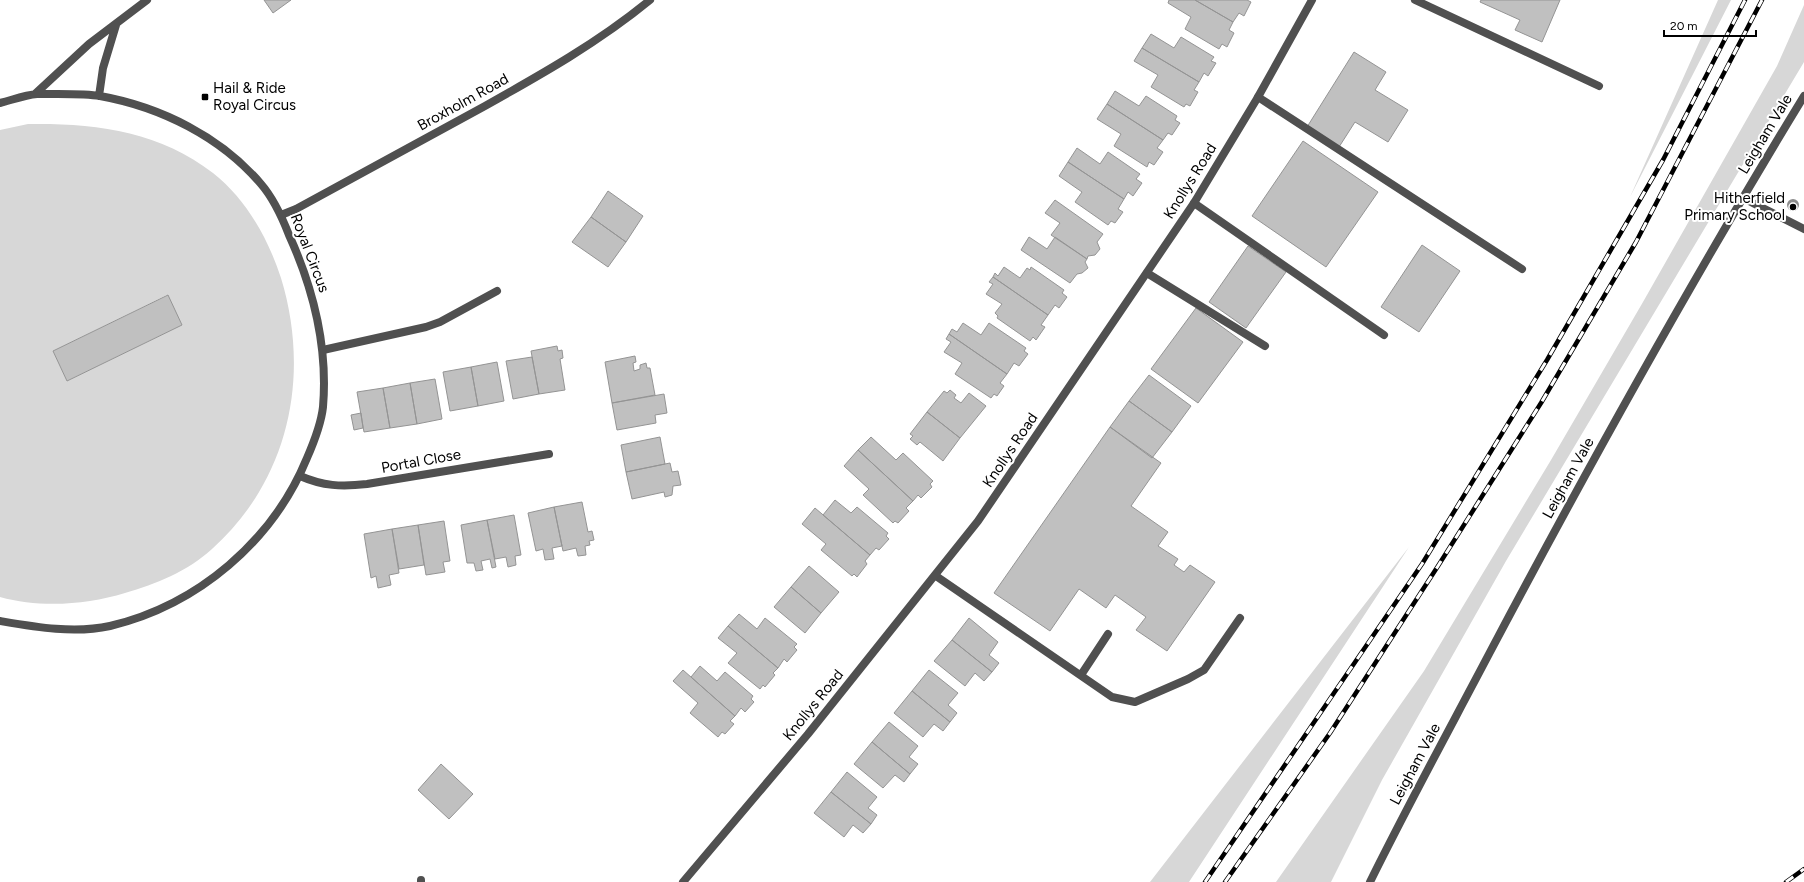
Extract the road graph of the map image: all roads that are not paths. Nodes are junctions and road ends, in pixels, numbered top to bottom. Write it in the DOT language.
graph roads {
  1 [pos="147,0"];
  2 [pos="650,0"];
  3 [pos="1312,0"];
  4 [pos="1415,0"];
  5 [pos="116,25"];
  6 [pos="1599,86"];
  7 [pos="35,94"];
  8 [pos="99,96"];
  9 [pos="1804,96"];
  10 [pos="1258,97"];
  11 [pos="0,103"];
  12 [pos="1743,198"];
  13 [pos="1194,203"];
  14 [pos="281,215"];
  15 [pos="1804,229"];
  16 [pos="1522,269"];
  17 [pos="1147,273"];
  18 [pos="496,291"];
  19 [pos="1384,335"];
  20 [pos="1265,346"];
  21 [pos="323,350"];
  22 [pos="549,454"];
  23 [pos="300,476"];
  24 [pos="936,576"];
  25 [pos="1240,618"];
  26 [pos="0,621"];
  27 [pos="1108,634"];
  28 [pos="1081,675"];
  29 [pos="683,882"];
  30 [pos="1370,882"];
  1 -- 5 [label="street"];
  2 -- 14 [label="street, Broxholm Road"];
  3 -- 10 [label="street, Knollys Road"];
  4 -- 6 [label="street"];
  5 -- 7 [label="street"];
  5 -- 8 [label="street"];
  7 -- 8 [label="street, Royal Circus"];
  7 -- 11 [label="street, Royal Circus"];
  8 -- 14 [label="street, Royal Circus"];
  9 -- 12 [label="street, Leigham Vale"];
  10 -- 13 [label="street, Knollys Road"];
  10 -- 16 [label="street"];
  12 -- 15 [label="street"];
  12 -- 30 [label="street, Leigham Vale"];
  13 -- 17 [label="street, Knollys Road"];
  13 -- 19 [label="street"];
  14 -- 21 [label="street, Royal Circus"];
  17 -- 20 [label="street"];
  17 -- 24 [label="street, Knollys Road"];
  18 -- 21 [label="street"];
  21 -- 23 [label="street, Royal Circus"];
  22 -- 23 [label="street, Portal Close"];
  23 -- 26 [label="street, Royal Circus"];
  24 -- 28 [label="street"];
  24 -- 29 [label="street, Knollys Road"];
  25 -- 28 [label="street"];
  27 -- 28 [label="street"];
}
